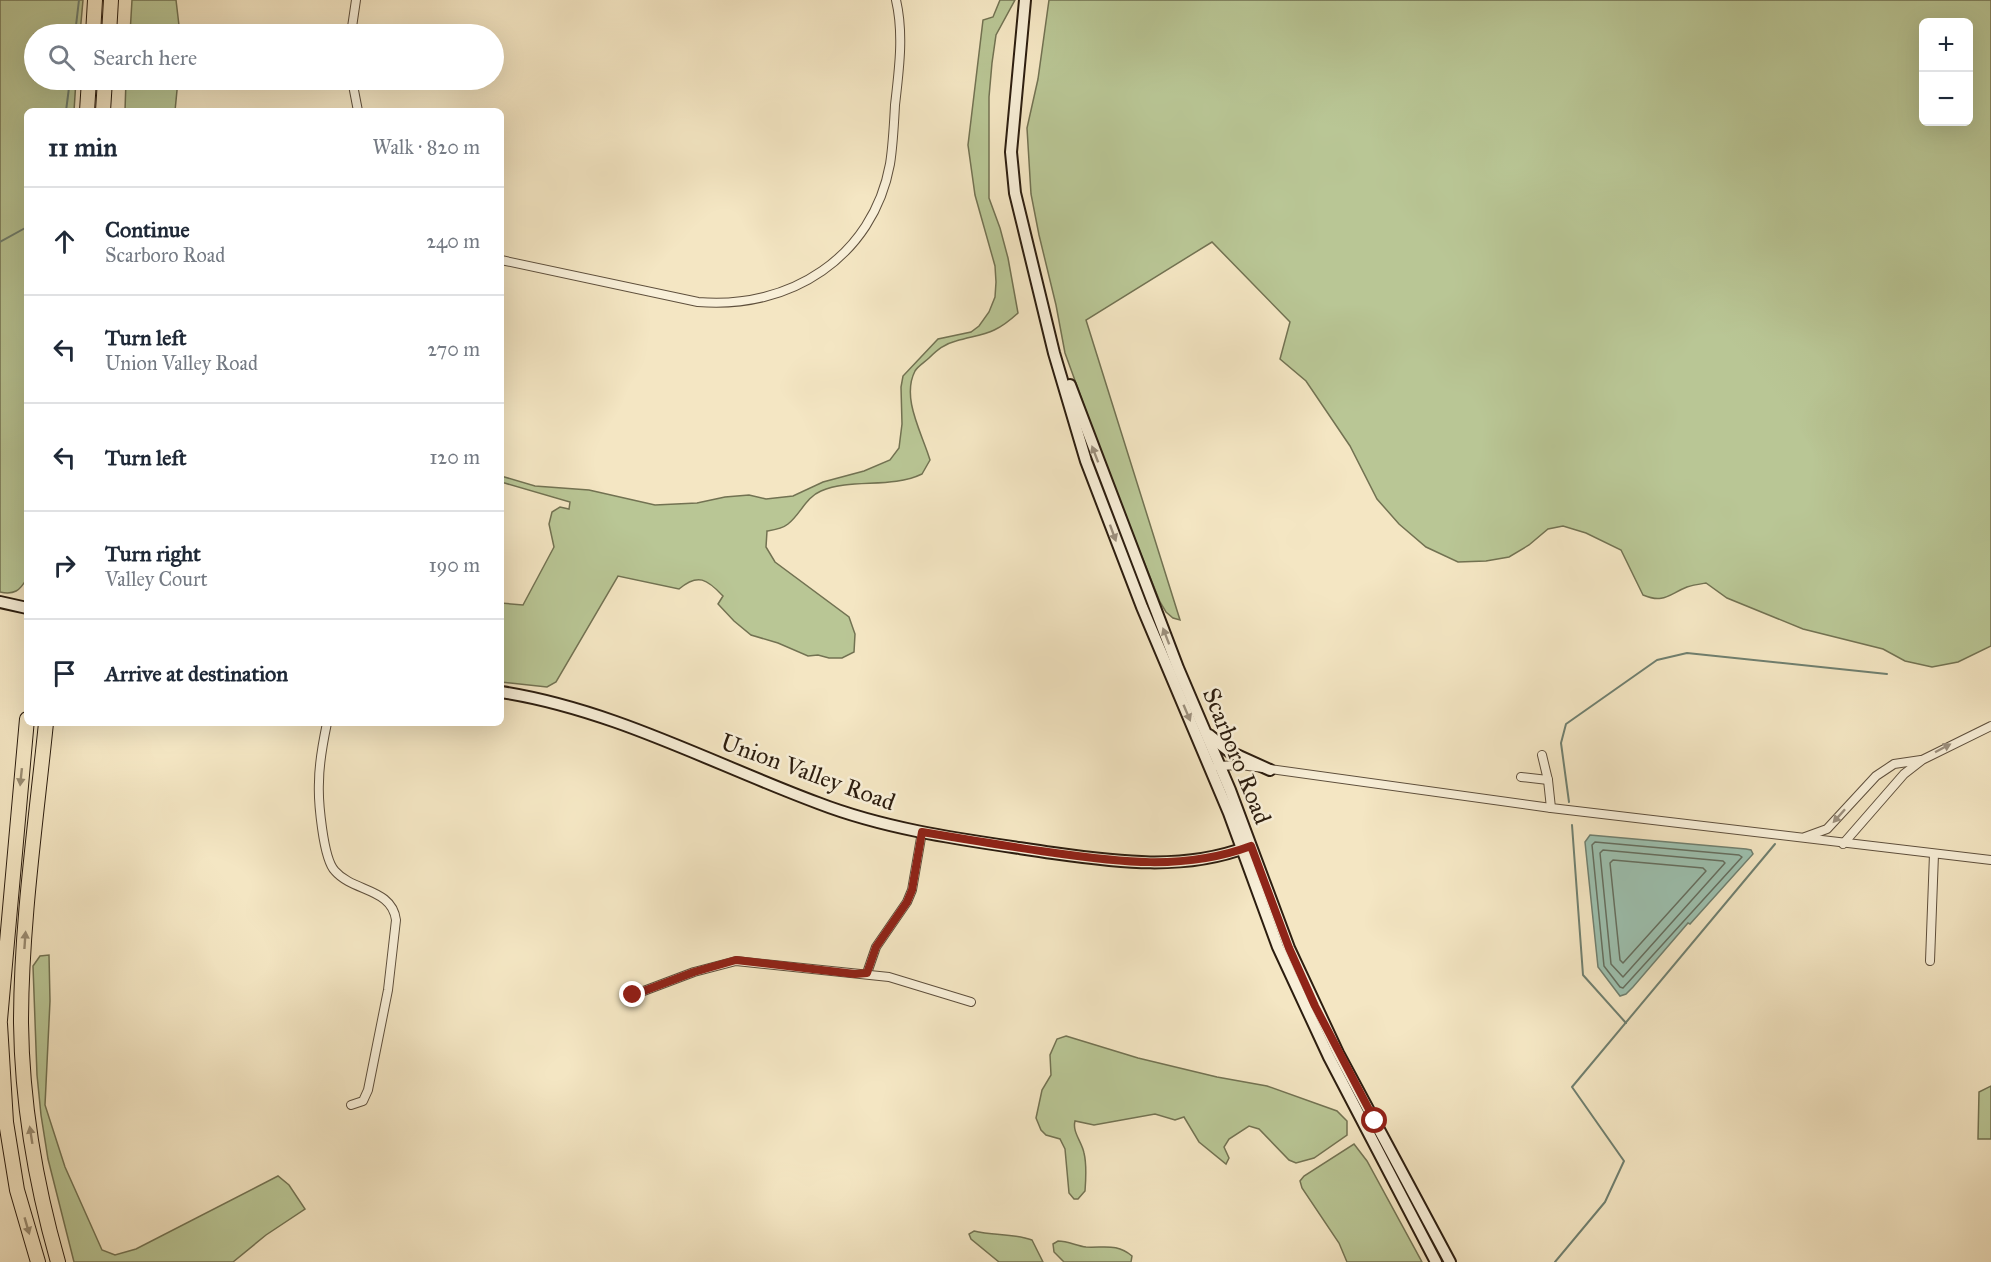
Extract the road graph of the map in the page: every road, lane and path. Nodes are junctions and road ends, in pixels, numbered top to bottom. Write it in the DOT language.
graph roads {
  1 [pos="95,0"];
  2 [pos="111,0"];
  3 [pos="356,0"];
  4 [pos="896,0"];
  5 [pos="1025,0"];
  6 [pos="94,24"];
  7 [pos="110,24"];
  8 [pos="352,24"];
  9 [pos="88,90"];
  10 [pos="104,90"];
  11 [pos="354,90"];
  12 [pos="87,108"];
  13 [pos="103,108"];
  14 [pos="357,108"];
  15 [pos="504,261"];
  16 [pos="1046,317"];
  17 [pos="0,602"];
  18 [pos="24,607"];
  19 [pos="504,692"];
  20 [pos="26,726"];
  21 [pos="46,726"];
  22 [pos="327,726"];
  23 [pos="1991,726"];
  24 [pos="1206,732"];
  25 [pos="1542,755"];
  26 [pos="1922,759"];
  27 [pos="1215,766"];
  28 [pos="1270,770"];
  29 [pos="1521,777"];
  30 [pos="1548,780"];
  31 [pos="1551,808"];
  32 [pos="922,832"];
  33 [pos="1804,837"];
  34 [pos="1843,844"];
  35 [pos="1246,847"];
  36 [pos="1934,854"];
  37 [pos="1991,860"];
  38 [pos="1930,961"];
  39 [pos="867,973"];
  40 [pos="633,995"];
  41 [pos="971,1002"];
  42 [pos="0,1022"];
  43 [pos="351,1105"];
  44 [pos="1378,1148"];
  45 [pos="38,1262"];
  46 [pos="58,1262"];
  47 [pos="1436,1262"];
  48 [pos="1443,1262"];
  49 [pos="1450,1262"];
  1 -- 6 [label="highway"];
  2 -- 7 [label="highway"];
  3 -- 8 [label="street"];
  4 -- 15 [label="street"];
  5 -- 16 [label="main road, Scarboro Road"];
  9 -- 12 [label="highway"];
  10 -- 13 [label="highway"];
  11 -- 14 [label="street"];
  24 -- 16 [label="main road, Scarboro Road, one-way"];
  16 -- 27 [label="main road, Scarboro Road, one-way"];
  17 -- 18 [label="main road"];
  19 -- 32 [label="main road, Union Valley Road"];
  20 -- 42 [label="highway, one-way"];
  46 -- 21 [label="highway, one-way"];
  22 -- 43 [label="street"];
  26 -- 23 [label="street, one-way"];
  24 -- 27 [label="main road, Scarboro Road"];
  24 -- 28 [label="main road"];
  25 -- 30 [label="street"];
  26 -- 33 [label="street, one-way"];
  26 -- 34 [label="street"];
  27 -- 28 [label="street"];
  27 -- 35 [label="main road, Scarboro Road"];
  28 -- 31 [label="street"];
  29 -- 30 [label="street"];
  30 -- 31 [label="street"];
  31 -- 33 [label="street"];
  32 -- 35 [label="main road, Union Valley Road"];
  32 -- 39 [label="street"];
  33 -- 34 [label="street"];
  34 -- 36 [label="street"];
  35 -- 44 [label="main road, Scarboro Road"];
  35 -- 49 [label="main road, Scarboro Road"];
  36 -- 37 [label="street"];
  36 -- 38 [label="street"];
  39 -- 40 [label="street"];
  39 -- 41 [label="street"];
  42 -- 45 [label="highway, one-way"];
  44 -- 47 [label="main road, Scarboro Road"];
  44 -- 48 [label="main road"];
}
